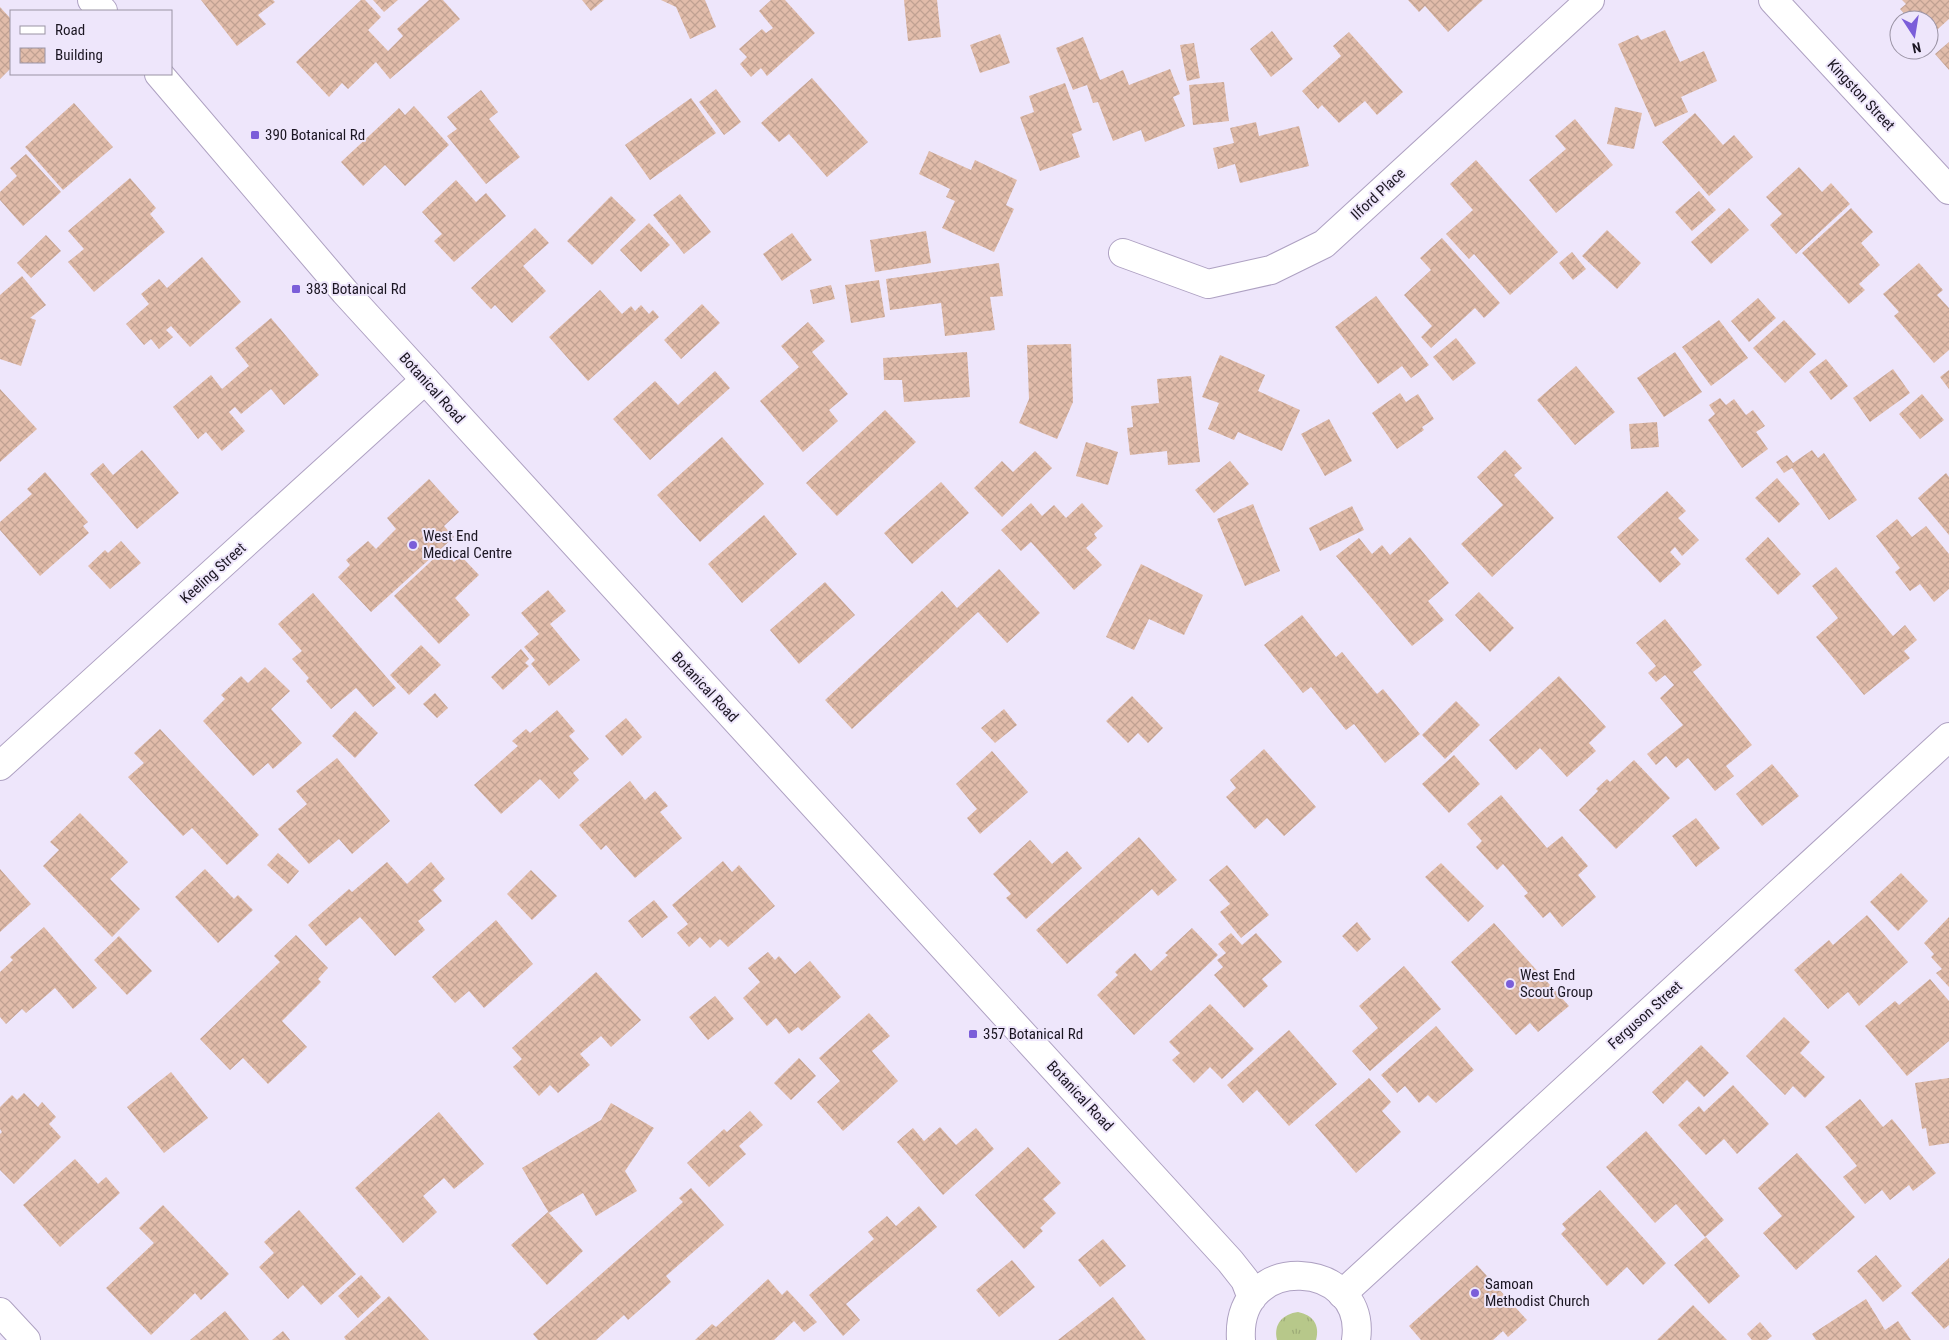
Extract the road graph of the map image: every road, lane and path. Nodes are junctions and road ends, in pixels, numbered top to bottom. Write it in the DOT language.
graph roads {
  1 [pos="92,0"];
  2 [pos="1590,0"];
  3 [pos="1773,0"];
  4 [pos="102,10"];
  5 [pos="160,75"];
  6 [pos="1949,190"];
  7 [pos="1123,253"];
  8 [pos="425,380"];
  9 [pos="1949,738"];
  10 [pos="0,766"];
  11 [pos="1342,1294"];
  12 [pos="1252,1298"];
  13 [pos="0,1312"];
  14 [pos="26,1340"];
  15 [pos="1241,1340"];
  16 [pos="1356,1340"];
  1 -- 4 [label="street"];
  2 -- 7 [label="street, Ilford Place"];
  3 -- 6 [label="street, Kingston Street"];
  5 -- 8 [label="street, Botanical Road"];
  8 -- 10 [label="street, Keeling Street"];
  8 -- 12 [label="street, Botanical Road"];
  9 -- 11 [label="street, Ferguson Street"];
  11 -- 12 [label="street"];
  11 -- 16 [label="street"];
  12 -- 15 [label="street"];
  13 -- 14 [label="street"];
}
